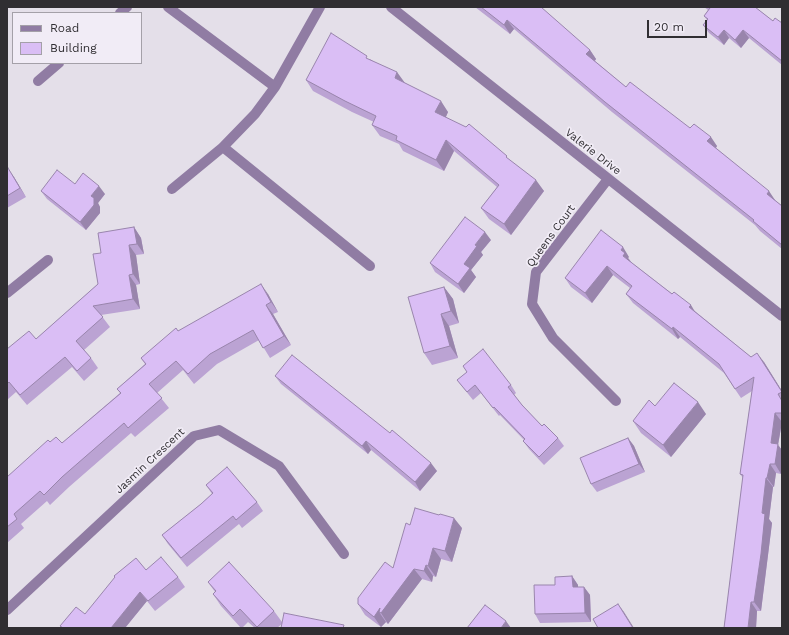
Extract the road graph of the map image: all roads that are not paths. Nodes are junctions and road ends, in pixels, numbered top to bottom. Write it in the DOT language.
graph roads {
  1 [pos="168,7"];
  2 [pos="320,7"];
  3 [pos="391,7"];
  4 [pos="58,64"];
  5 [pos="38,81"];
  6 [pos="275,87"];
  7 [pos="222,147"];
  8 [pos="608,180"];
  9 [pos="172,189"];
  10 [pos="48,260"];
  11 [pos="370,266"];
  12 [pos="7,294"];
  13 [pos="782,316"];
  14 [pos="616,401"];
  15 [pos="344,554"];
  16 [pos="7,610"];
  1 -- 6 [label="street"];
  2 -- 6 [label="street"];
  3 -- 8 [label="street, Valerie Drive"];
  4 -- 5 [label="street"];
  6 -- 7 [label="street"];
  7 -- 9 [label="street"];
  7 -- 11 [label="street"];
  8 -- 13 [label="street, Valerie Drive"];
  8 -- 14 [label="street, Queens Court"];
  10 -- 12 [label="street"];
  15 -- 16 [label="street, Jasmin Crescent"];
}
